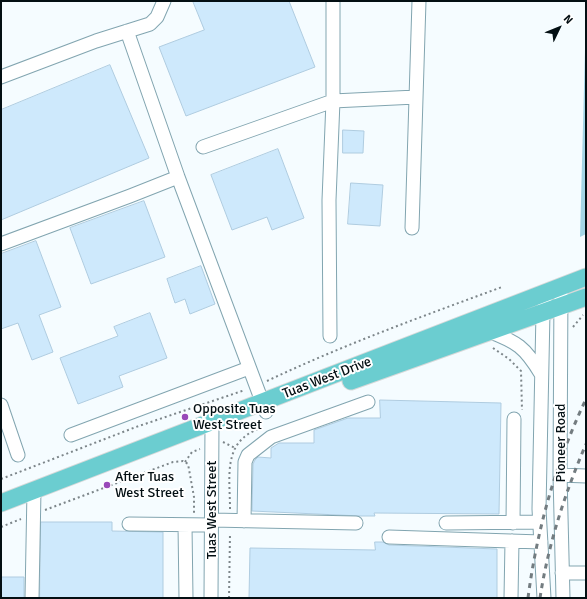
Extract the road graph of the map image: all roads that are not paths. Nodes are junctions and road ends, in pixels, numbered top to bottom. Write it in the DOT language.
graph roads {
  1 [pos="164,1"];
  2 [pos="333,1"];
  3 [pos="419,1"];
  4 [pos="127,31"];
  5 [pos="1,77"];
  6 [pos="416,97"];
  7 [pos="333,101"];
  8 [pos="203,147"];
  9 [pos="178,177"];
  10 [pos="412,228"];
  11 [pos="1,244"];
  12 [pos="586,277"];
  13 [pos="554,290"];
  14 [pos="586,297"];
  15 [pos="562,306"];
  16 [pos="543,312"];
  17 [pos="488,331"];
  18 [pos="330,336"];
  19 [pos="249,368"];
  20 [pos="541,374"];
  21 [pos="368,402"];
  22 [pos="1,405"];
  23 [pos="264,407"];
  24 [pos="514,418"];
  25 [pos="212,427"];
  26 [pos="70,435"];
  27 [pos="18,455"];
  28 [pos="560,475"];
  29 [pos="586,476"];
  30 [pos="35,502"];
  31 [pos="1,503"];
  32 [pos="1,514"];
  33 [pos="244,521"];
  34 [pos="539,522"];
  35 [pos="212,523"];
  36 [pos="356,523"];
  37 [pos="446,523"];
  38 [pos="513,523"];
  39 [pos="129,524"];
  40 [pos="190,525"];
  41 [pos="389,537"];
  42 [pos="512,541"];
  43 [pos="540,542"];
  44 [pos="562,573"];
  45 [pos="586,573"];
  46 [pos="32,598"];
  47 [pos="186,598"];
  48 [pos="212,598"];
  49 [pos="511,598"];
  50 [pos="544,598"];
  51 [pos="562,598"];
  1 -- 4 [label="street"];
  2 -- 7 [label="street"];
  3 -- 6 [label="street"];
  4 -- 5 [label="street"];
  4 -- 9 [label="street"];
  6 -- 7 [label="street"];
  6 -- 10 [label="street"];
  7 -- 8 [label="street"];
  7 -- 18 [label="street"];
  9 -- 11 [label="street"];
  9 -- 19 [label="street"];
  12 -- 13 [label="main road, Tuas West Drive"];
  13 -- 15 [label="street, Pioneer Road"];
  13 -- 16 [label="street, Pioneer Road"];
  13 -- 23 [label="main road, Tuas West Drive"];
  14 -- 15 [label="main road, Tuas West Drive"];
  15 -- 16 [label="main road, Tuas West Drive"];
  15 -- 28 [label="street, Pioneer Road"];
  16 -- 17 [label="main road, Tuas West Drive"];
  16 -- 20 [label="street, Pioneer Road"];
  17 -- 20 [label="street"];
  17 -- 23 [label="main road, Tuas West Drive"];
  19 -- 23 [label="street"];
  19 -- 26 [label="street"];
  20 -- 34 [label="street, Pioneer Road"];
  21 -- 33 [label="street"];
  22 -- 27 [label="street"];
  23 -- 25 [label="main road, Tuas West Drive"];
  24 -- 38 [label="street"];
  25 -- 30 [label="main road, Tuas West Drive"];
  25 -- 35 [label="street, Tuas West Street"];
  28 -- 29 [label="street"];
  28 -- 44 [label="street, Pioneer Road"];
  30 -- 31 [label="main road, Tuas West Drive"];
  30 -- 32 [label="main road, Tuas West Drive"];
  30 -- 46 [label="street"];
  33 -- 35 [label="street"];
  33 -- 36 [label="street"];
  34 -- 38 [label="street"];
  34 -- 43 [label="street, Pioneer Road"];
  35 -- 40 [label="street"];
  35 -- 48 [label="street, Tuas West Street"];
  37 -- 38 [label="street"];
  39 -- 40 [label="street"];
  40 -- 47 [label="street"];
  41 -- 42 [label="street"];
  42 -- 43 [label="street"];
  42 -- 49 [label="street"];
  43 -- 50 [label="street, Pioneer Road"];
  44 -- 45 [label="street"];
  44 -- 51 [label="street, Pioneer Road"];
}
